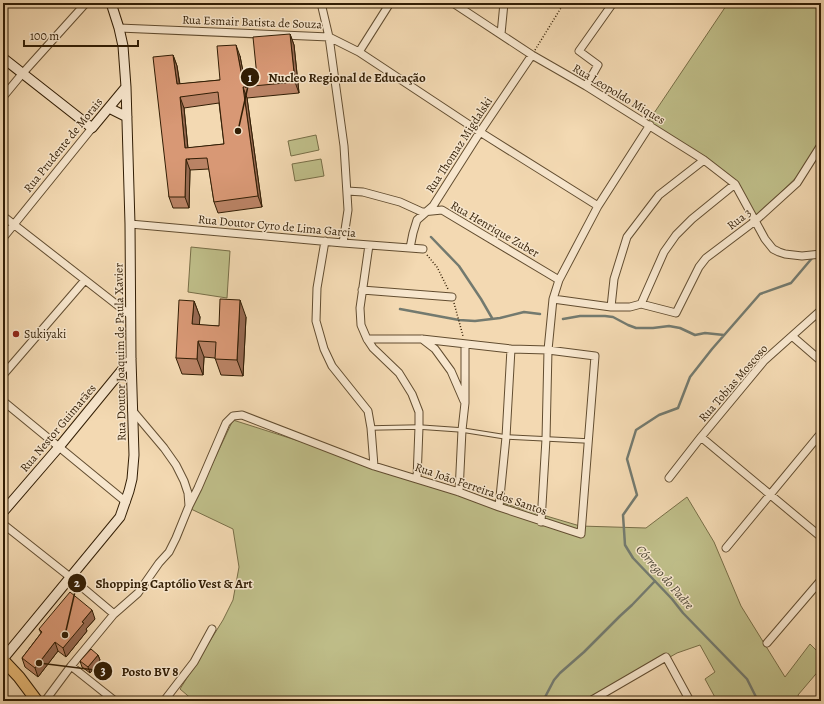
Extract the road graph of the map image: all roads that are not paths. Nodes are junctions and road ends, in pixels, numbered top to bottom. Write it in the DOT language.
graph roads {
  1 [pos="86,3"];
  2 [pos="111,3"];
  3 [pos="321,3"];
  4 [pos="390,3"];
  5 [pos="504,3"];
  6 [pos="614,3"];
  7 [pos="456,4"];
  8 [pos="119,28"];
  9 [pos="501,34"];
  10 [pos="329,37"];
  11 [pos="359,52"];
  12 [pos="532,55"];
  13 [pos="3,58"];
  14 [pos="22,74"];
  15 [pos="586,86"];
  16 [pos="126,87"];
  17 [pos="3,97"];
  18 [pos="109,108"];
  19 [pos="127,117"];
  20 [pos="650,125"];
  21 [pos="92,128"];
  22 [pos="480,132"];
  23 [pos="821,145"];
  24 [pos="704,160"];
  25 [pos="735,184"];
  26 [pos="347,191"];
  27 [pos="598,206"];
  28 [pos="426,212"];
  29 [pos="3,216"];
  30 [pos="755,221"];
  31 [pos="130,224"];
  32 [pos="14,225"];
  33 [pos="3,238"];
  34 [pos="325,241"];
  35 [pos="343,243"];
  36 [pos="369,245"];
  37 [pos="410,248"];
  38 [pos="423,249"];
  39 [pos="821,254"];
  40 [pos="85,280"];
  41 [pos="560,280"];
  42 [pos="362,290"];
  43 [pos="452,297"];
  44 [pos="553,299"];
  45 [pos="641,304"];
  46 [pos="611,307"];
  47 [pos="821,310"];
  48 [pos="130,315"];
  49 [pos="792,336"];
  50 [pos="367,339"];
  51 [pos="422,339"];
  52 [pos="465,344"];
  53 [pos="512,349"];
  54 [pos="548,350"];
  55 [pos="131,359"];
  56 [pos="821,361"];
  57 [pos="3,375"];
  58 [pos="3,401"];
  59 [pos="464,403"];
  60 [pos="132,410"];
  61 [pos="419,427"];
  62 [pos="371,428"];
  63 [pos="462,430"];
  64 [pos="821,433"];
  65 [pos="701,436"];
  66 [pos="506,437"];
  67 [pos="546,439"];
  68 [pos="588,441"];
  69 [pos="59,447"];
  70 [pos="374,466"];
  71 [pos="669,478"];
  72 [pos="417,479"];
  73 [pos="459,492"];
  74 [pos="770,495"];
  75 [pos="126,502"];
  76 [pos="189,506"];
  77 [pos="499,507"];
  78 [pos="3,512"];
  79 [pos="542,522"];
  80 [pos="3,524"];
  81 [pos="821,537"];
  82 [pos="726,548"];
  83 [pos="70,577"];
  84 [pos="821,580"];
  85 [pos="114,614"];
  86 [pos="212,629"];
  87 [pos="767,643"];
  88 [pos="3,659"];
  89 [pos="71,666"];
  90 [pos="593,700"];
  91 [pos="37,701"];
  92 [pos="44,701"];
  93 [pos="115,701"];
  94 [pos="164,701"];
  95 [pos="690,701"];
  1 -- 14 [label="street"];
  2 -- 8 [label="main road, Rua Doutor Joaquim de Paula Xavier"];
  3 -- 10 [label="street"];
  4 -- 11 [label="street"];
  5 -- 9 [label="street"];
  6 -- 15 [label="street"];
  7 -- 9 [label="street, Rua Leopoldo Miques"];
  8 -- 10 [label="street, Rua Esmair Batista de Souza"];
  8 -- 16 [label="main road, Rua Doutor Joaquim de Paula Xavier"];
  9 -- 12 [label="street, Rua Leopoldo Miques"];
  10 -- 11 [label="street, Rua Esmair Batista de Souza"];
  10 -- 26 [label="street"];
  11 -- 22 [label="street, Rua Esmair Batista de Souza"];
  12 -- 15 [label="street, Rua Leopoldo Miques"];
  12 -- 22 [label="street, Rua Thomaz Migdalski"];
  13 -- 14 [label="main road"];
  14 -- 17 [label="street"];
  14 -- 21 [label="main road"];
  15 -- 20 [label="street, Rua Leopoldo Miques"];
  16 -- 18 [label="main road, Rua Prudente de Morais"];
  16 -- 19 [label="main road, Rua Doutor Joaquim de Paula Xavier"];
  18 -- 19 [label="main road"];
  18 -- 21 [label="main road, Rua Prudente de Morais"];
  19 -- 31 [label="main road, Rua Doutor Joaquim de Paula Xavier"];
  20 -- 24 [label="street, Rua Leopoldo Miques"];
  20 -- 27 [label="street"];
  21 -- 32 [label="street, Rua Prudente de Morais"];
  22 -- 27 [label="street, Rua Esmair Batista de Souza"];
  22 -- 28 [label="street, Rua Thomaz Migdalski"];
  23 -- 30 [label="street, Rua 3"];
  24 -- 25 [label="street, Rua Leopoldo Miques"];
  24 -- 46 [label="street"];
  25 -- 30 [label="street, Rua Leopoldo Miques"];
  25 -- 45 [label="street"];
  26 -- 28 [label="street, Rua Henrique Zuber"];
  26 -- 35 [label="street"];
  27 -- 41 [label="street"];
  28 -- 37 [label="street, Rua Thomaz Migdalski"];
  28 -- 41 [label="street, Rua Henrique Zuber"];
  29 -- 32 [label="street"];
  30 -- 39 [label="street, Rua Leopoldo Miques"];
  30 -- 45 [label="street, Rua 3"];
  31 -- 34 [label="street, Rua Doutor Cyro de Lima Garcia"];
  31 -- 48 [label="main road, Rua Doutor Joaquim de Paula Xavier"];
  32 -- 33 [label="street, Rua Prudente de Morais"];
  32 -- 40 [label="street"];
  34 -- 35 [label="street, Rua Doutor Cyro de Lima Garcia"];
  34 -- 62 [label="street"];
  35 -- 36 [label="street, Rua Doutor Cyro de Lima Garcia"];
  36 -- 37 [label="street, Rua Doutor Cyro de Lima Garcia"];
  36 -- 42 [label="street"];
  37 -- 38 [label="street, Rua Doutor Cyro de Lima Garcia"];
  40 -- 48 [label="street"];
  40 -- 57 [label="street"];
  41 -- 44 [label="street"];
  42 -- 43 [label="street"];
  42 -- 50 [label="street"];
  44 -- 46 [label="street"];
  44 -- 54 [label="street"];
  45 -- 46 [label="street"];
  47 -- 49 [label="street, Rua Tobias Moscoso"];
  48 -- 55 [label="main road, Rua Doutor Joaquim de Paula Xavier"];
  49 -- 56 [label="street"];
  49 -- 65 [label="street, Rua Tobias Moscoso"];
  50 -- 51 [label="street"];
  50 -- 61 [label="street"];
  51 -- 52 [label="street"];
  51 -- 59 [label="street"];
  52 -- 53 [label="street"];
  52 -- 59 [label="street"];
  53 -- 54 [label="street"];
  53 -- 66 [label="street"];
  54 -- 67 [label="street"];
  54 -- 68 [label="street"];
  55 -- 60 [label="main road, Rua Doutor Joaquim de Paula Xavier"];
  55 -- 69 [label="main road, Rua Nestor Guimarães"];
  58 -- 69 [label="street"];
  59 -- 63 [label="street"];
  60 -- 75 [label="main road, Rua Doutor Joaquim de Paula Xavier"];
  60 -- 76 [label="street"];
  61 -- 62 [label="lane"];
  61 -- 63 [label="lane"];
  61 -- 72 [label="street"];
  62 -- 70 [label="street"];
  63 -- 66 [label="lane"];
  63 -- 73 [label="street"];
  64 -- 74 [label="street"];
  65 -- 71 [label="street, Rua Tobias Moscoso"];
  65 -- 74 [label="street"];
  66 -- 67 [label="lane"];
  66 -- 77 [label="street"];
  67 -- 68 [label="lane"];
  67 -- 79 [label="street"];
  68 -- 79 [label="street, Rua João Ferreira dos Santos"];
  69 -- 75 [label="street"];
  69 -- 78 [label="main road, Rua Nestor Guimarães"];
  70 -- 72 [label="street, Rua João Ferreira dos Santos"];
  70 -- 76 [label="street, Rua João Ferreira dos Santos"];
  72 -- 73 [label="street, Rua João Ferreira dos Santos"];
  73 -- 77 [label="street, Rua João Ferreira dos Santos"];
  74 -- 81 [label="street"];
  74 -- 82 [label="street"];
  75 -- 83 [label="main road, Rua Doutor Joaquim de Paula Xavier"];
  76 -- 85 [label="street"];
  77 -- 79 [label="street, Rua João Ferreira dos Santos"];
  80 -- 83 [label="street"];
  83 -- 85 [label="street"];
  83 -- 88 [label="main road, Rua Doutor Joaquim de Paula Xavier"];
  84 -- 87 [label="street"];
  85 -- 89 [label="street"];
  86 -- 94 [label="street"];
  88 -- 91 [label="main road"];
  89 -- 92 [label="street"];
  89 -- 93 [label="street"];
  90 -- 95 [label="street"];
}
